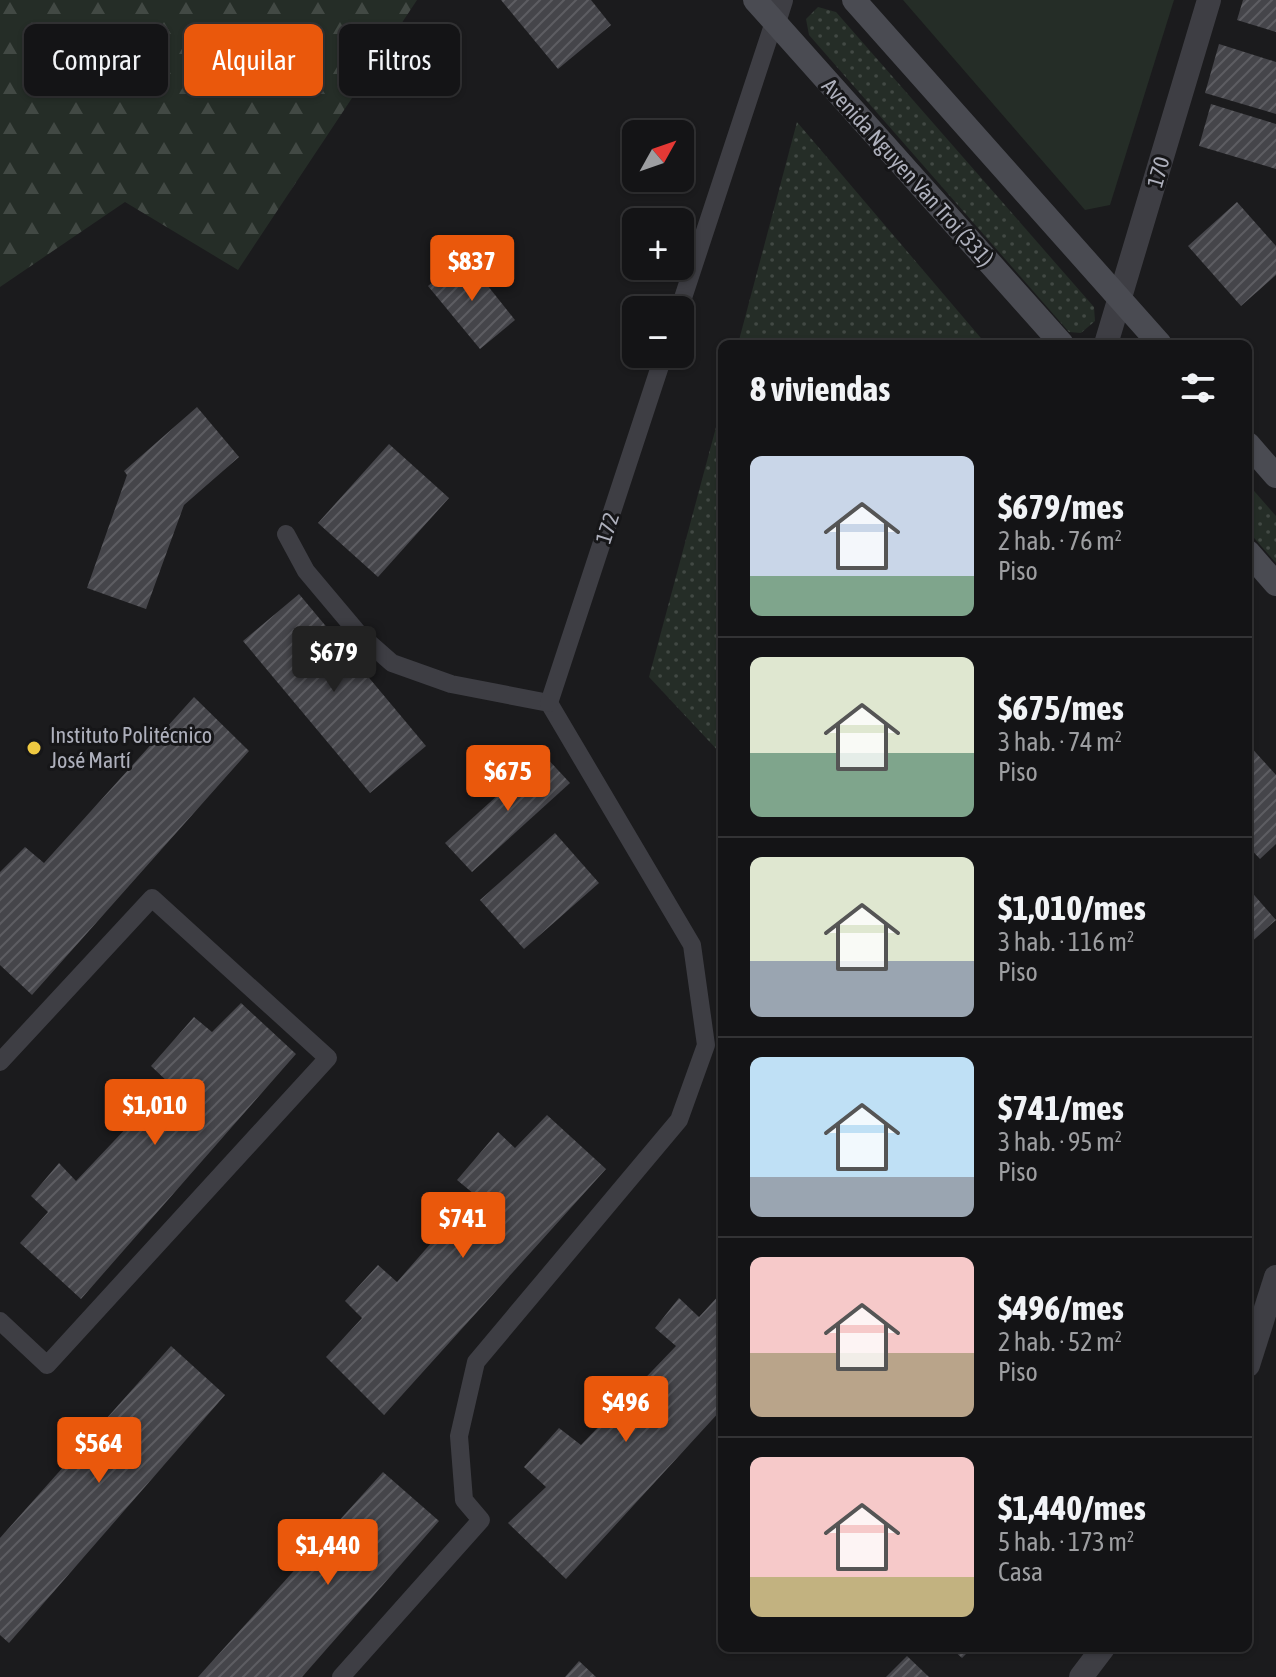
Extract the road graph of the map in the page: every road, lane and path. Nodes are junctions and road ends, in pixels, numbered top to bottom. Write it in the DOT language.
graph roads {
  1 [pos="755,0"];
  2 [pos="854,0"];
  3 [pos="1209,0"];
  4 [pos="778,11"];
  5 [pos="684,296"];
  6 [pos="1120,299"];
  7 [pos="1059,340"];
  8 [pos="1107,340"];
  9 [pos="1156,340"];
  10 [pos="659,368"];
  11 [pos="1252,449"];
  12 [pos="1276,476"];
  13 [pos="286,534"];
  14 [pos="1252,557"];
  15 [pos="1276,584"];
  16 [pos="549,703"];
  17 [pos="0,1062"];
  18 [pos="1276,1277"];
  19 [pos="0,1321"];
  20 [pos="1252,1352"];
  21 [pos="1100,1652"];
  22 [pos="341,1677"];
  23 [pos="1081,1677"];
  1 -- 4 [label="street, Avenida Nguyen Van Troi (331)"];
  2 -- 6 [label="street"];
  3 -- 6 [label="street, 170"];
  4 -- 5 [label="lane"];
  4 -- 7 [label="street, Avenida Nguyen Van Troi (331)"];
  6 -- 8 [label="street, 170"];
  6 -- 9 [label="street"];
  10 -- 16 [label="lane, 172"];
  11 -- 12 [label="street"];
  13 -- 16 [label="lane"];
  14 -- 15 [label="street"];
  16 -- 22 [label="lane"];
  17 -- 19 [label="lane"];
  18 -- 20 [label="street"];
  21 -- 23 [label="street"];
}
